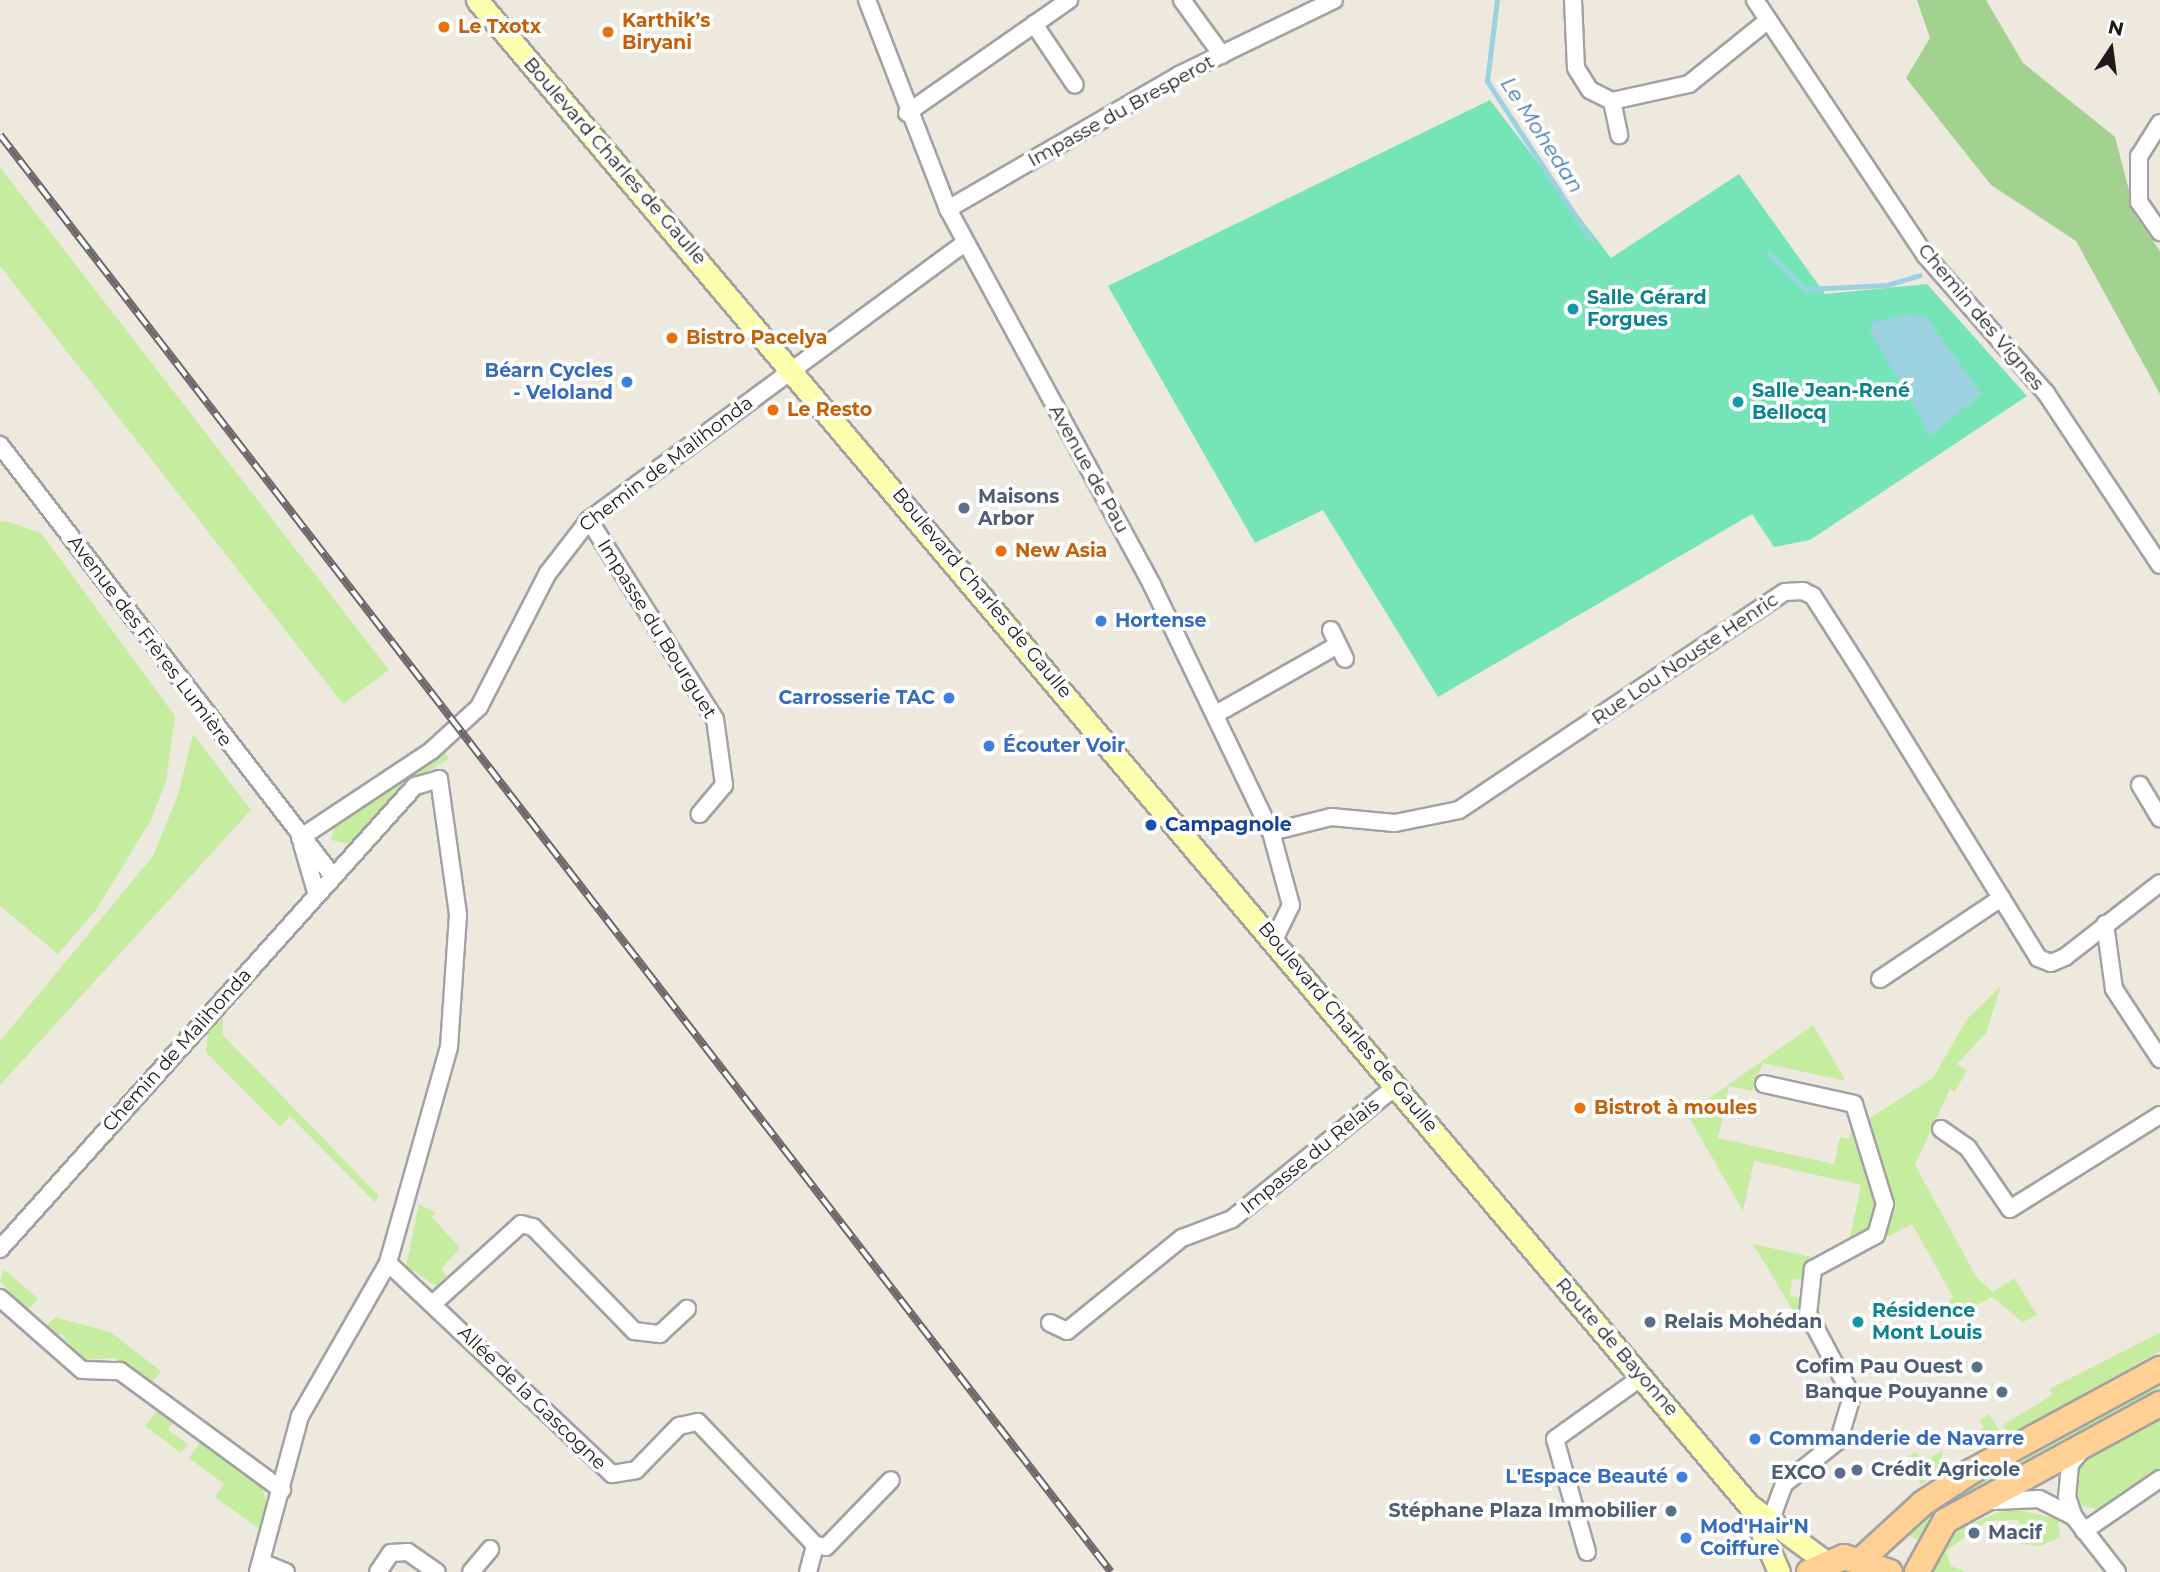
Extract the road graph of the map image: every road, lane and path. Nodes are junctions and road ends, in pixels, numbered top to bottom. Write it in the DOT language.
graph roads {
  1 [pos="477,0"];
  2 [pos="867,0"];
  3 [pos="1069,0"];
  4 [pos="1182,0"];
  5 [pos="1334,0"];
  6 [pos="1573,0"];
  7 [pos="1755,0"];
  8 [pos="1767,21"];
  9 [pos="1034,24"];
  10 [pos="1222,55"];
  11 [pos="1075,85"];
  12 [pos="1612,101"];
  13 [pos="907,113"];
  14 [pos="2160,123"];
  15 [pos="1619,135"];
  16 [pos="948,209"];
  17 [pos="2160,232"];
  18 [pos="965,243"];
  19 [pos="792,368"];
  20 [pos="0,444"];
  21 [pos="589,520"];
  22 [pos="2160,565"];
  23 [pos="1338,645"];
  24 [pos="1216,714"];
  25 [pos="2140,785"];
  26 [pos="700,814"];
  27 [pos="2160,818"];
  28 [pos="1271,832"];
  29 [pos="300,838"];
  30 [pos="332,875"];
  31 [pos="2160,883"];
  32 [pos="316,892"];
  33 [pos="2001,898"];
  34 [pos="2105,924"];
  35 [pos="1275,938"];
  36 [pos="1880,979"];
  37 [pos="2160,1059"];
  38 [pos="1765,1084"];
  39 [pos="1396,1086"];
  40 [pos="2160,1115"];
  41 [pos="1941,1129"];
  42 [pos="1483,1190"];
  43 [pos="0,1249"];
  44 [pos="388,1263"];
  45 [pos="0,1298"];
  46 [pos="435,1302"];
  47 [pos="687,1309"];
  48 [pos="1050,1323"];
  49 [pos="2160,1369"];
  50 [pos="1643,1376"];
  51 [pos="2160,1404"];
  52 [pos="2091,1440"];
  53 [pos="2160,1479"];
  54 [pos="891,1480"];
  55 [pos="282,1490"];
  56 [pos="1749,1505"];
  57 [pos="1968,1506"];
  58 [pos="2074,1517"];
  59 [pos="1770,1522"];
  60 [pos="2084,1531"];
  61 [pos="815,1545"];
  62 [pos="490,1549"];
  63 [pos="1587,1552"];
  64 [pos="1863,1558"];
  65 [pos="260,1567"];
  66 [pos="1817,1567"];
  67 [pos="286,1572"];
  68 [pos="378,1572"];
  69 [pos="437,1572"];
  70 [pos="471,1572"];
  71 [pos="808,1572"];
  72 [pos="1779,1572"];
  73 [pos="1890,1572"];
  74 [pos="1917,1572"];
  75 [pos="2116,1572"];
  1 -- 19 [label="main road, Boulevard Charles de Gaulle"];
  2 -- 13 [label="street, Avenue de Pau"];
  3 -- 9 [label="street"];
  4 -- 10 [label="street"];
  5 -- 10 [label="street, Impasse du Bresperot"];
  6 -- 12 [label="street"];
  7 -- 8 [label="street, Chemin des Vignes"];
  8 -- 12 [label="street"];
  8 -- 22 [label="street, Chemin des Vignes"];
  9 -- 11 [label="street"];
  9 -- 13 [label="street"];
  10 -- 16 [label="street, Impasse du Bresperot"];
  12 -- 15 [label="street"];
  13 -- 16 [label="street, Avenue de Pau"];
  14 -- 17 [label="street"];
  16 -- 18 [label="street, Avenue de Pau"];
  18 -- 19 [label="street, Chemin de Malihonda"];
  18 -- 24 [label="street, Avenue de Pau"];
  19 -- 21 [label="street, Chemin de Malihonda"];
  19 -- 35 [label="main road, Boulevard Charles de Gaulle"];
  20 -- 29 [label="street, Avenue des Frères Lumière"];
  21 -- 26 [label="street, Impasse du Bourguet"];
  21 -- 29 [label="street, Chemin de Malihonda"];
  23 -- 24 [label="street"];
  24 -- 28 [label="street, Avenue de Pau"];
  25 -- 27 [label="street"];
  28 -- 33 [label="street, Rue Lou Nouste Henric"];
  28 -- 35 [label="street, Avenue de Pau"];
  29 -- 30 [label="street"];
  29 -- 32 [label="street"];
  30 -- 32 [label="street, Chemin de Malihonda"];
  30 -- 44 [label="street, Chemin de Malihonda"];
  31 -- 34 [label="street"];
  32 -- 43 [label="street, Chemin de Malihonda"];
  33 -- 34 [label="street, Rue Lou Nouste Henric"];
  33 -- 36 [label="street"];
  34 -- 37 [label="street"];
  35 -- 39 [label="main road, Boulevard Charles de Gaulle"];
  38 -- 59 [label="street"];
  39 -- 42 [label="main road, Boulevard Charles de Gaulle"];
  39 -- 48 [label="street, Impasse du Relais"];
  40 -- 41 [label="street"];
  42 -- 50 [label="main road, Route de Bayonne"];
  44 -- 46 [label="street, Allée de la Gascogne"];
  44 -- 55 [label="street"];
  45 -- 55 [label="street"];
  46 -- 47 [label="street"];
  46 -- 61 [label="street, Allée de la Gascogne"];
  49 -- 64 [label="main road"];
  50 -- 56 [label="main road, Route de Bayonne"];
  50 -- 63 [label="street"];
  51 -- 52 [label="main road"];
  52 -- 57 [label="main road"];
  52 -- 58 [label="street"];
  53 -- 60 [label="street"];
  54 -- 61 [label="street"];
  55 -- 65 [label="street"];
  56 -- 59 [label="main road, Route de Bayonne"];
  56 -- 72 [label="main road, Route de Bayonne"];
  57 -- 58 [label="street"];
  57 -- 74 [label="main road"];
  58 -- 60 [label="street"];
  59 -- 66 [label="main road, Route de Bayonne"];
  60 -- 75 [label="street"];
  61 -- 71 [label="street"];
  62 -- 70 [label="street"];
  64 -- 66 [label="main road"];
  64 -- 73 [label="main road"];
  65 -- 67 [label="street"];
  68 -- 69 [label="street"];
}
